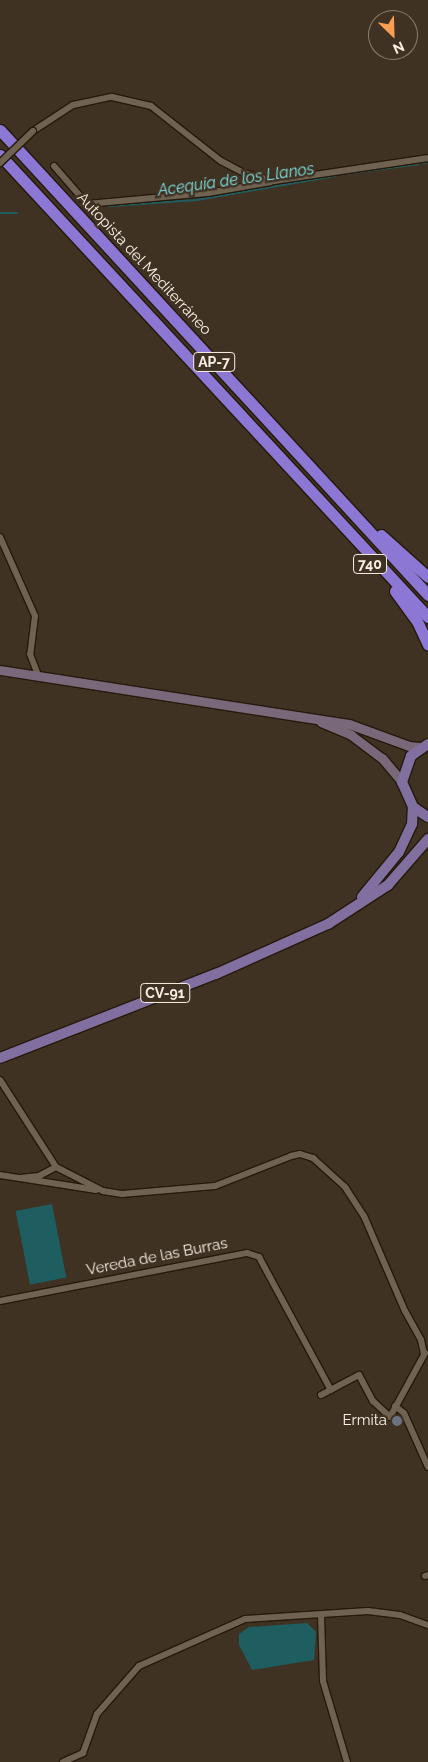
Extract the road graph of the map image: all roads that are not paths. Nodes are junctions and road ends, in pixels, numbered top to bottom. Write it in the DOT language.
graph roads {
  1 [pos="0,130"];
  2 [pos="0,155"];
  3 [pos="428,158"];
  4 [pos="0,163"];
  5 [pos="54,166"];
  6 [pos="274,181"];
  7 [pos="307,486"];
  8 [pos="351,512"];
  9 [pos="0,537"];
  10 [pos="428,577"];
  11 [pos="428,594"];
  12 [pos="428,617"];
  13 [pos="428,645"];
  14 [pos="0,670"];
  15 [pos="38,675"];
  16 [pos="305,716"];
  17 [pos="424,745"];
  18 [pos="402,782"];
  19 [pos="413,807"];
  20 [pos="428,816"];
  21 [pos="428,839"];
  22 [pos="328,924"];
  23 [pos="0,1058"];
  24 [pos="0,1080"];
  25 [pos="56,1167"];
  26 [pos="0,1175"];
  27 [pos="20,1178"];
  28 [pos="103,1191"];
  29 [pos="0,1301"];
  30 [pos="426,1353"];
  31 [pos="331,1390"];
  32 [pos="321,1395"];
  33 [pos="395,1406"];
  34 [pos="428,1467"];
  35 [pos="321,1616"];
  36 [pos="428,1625"];
  37 [pos="63,1762"];
  38 [pos="347,1762"];
  1 -- 8 [label="highway, Autopista del Mediterráneo / AP-7"];
  2 -- 7 [label="highway, Autopista del Mediterráneo / AP-7"];
  3 -- 6 [label="street"];
  4 -- 6 [label="street, bridge"];
  5 -- 6 [label="street"];
  7 -- 12 [label="highway, Autopista del Mediterráneo / AP-7"];
  7 -- 13 [label="highway, 740"];
  8 -- 10 [label="highway"];
  8 -- 11 [label="highway, Autopista del Mediterráneo / AP-7"];
  9 -- 15 [label="street"];
  14 -- 15 [label="main road"];
  15 -- 16 [label="main road"];
  16 -- 17 [label="main road"];
  16 -- 18 [label="main road"];
  17 -- 18 [label="main road"];
  18 -- 19 [label="main road"];
  19 -- 20 [label="main road"];
  19 -- 22 [label="main road, CV-91"];
  21 -- 22 [label="main road, CV-91"];
  22 -- 23 [label="main road, CV-91"];
  24 -- 25 [label="street"];
  25 -- 27 [label="street"];
  25 -- 28 [label="street"];
  26 -- 27 [label="street"];
  27 -- 28 [label="street"];
  28 -- 30 [label="street"];
  29 -- 31 [label="street, Vereda de las Burras"];
  30 -- 33 [label="street"];
  31 -- 32 [label="street"];
  31 -- 33 [label="street"];
  33 -- 34 [label="street"];
  35 -- 36 [label="street"];
  35 -- 37 [label="street"];
  35 -- 38 [label="street"];
}
